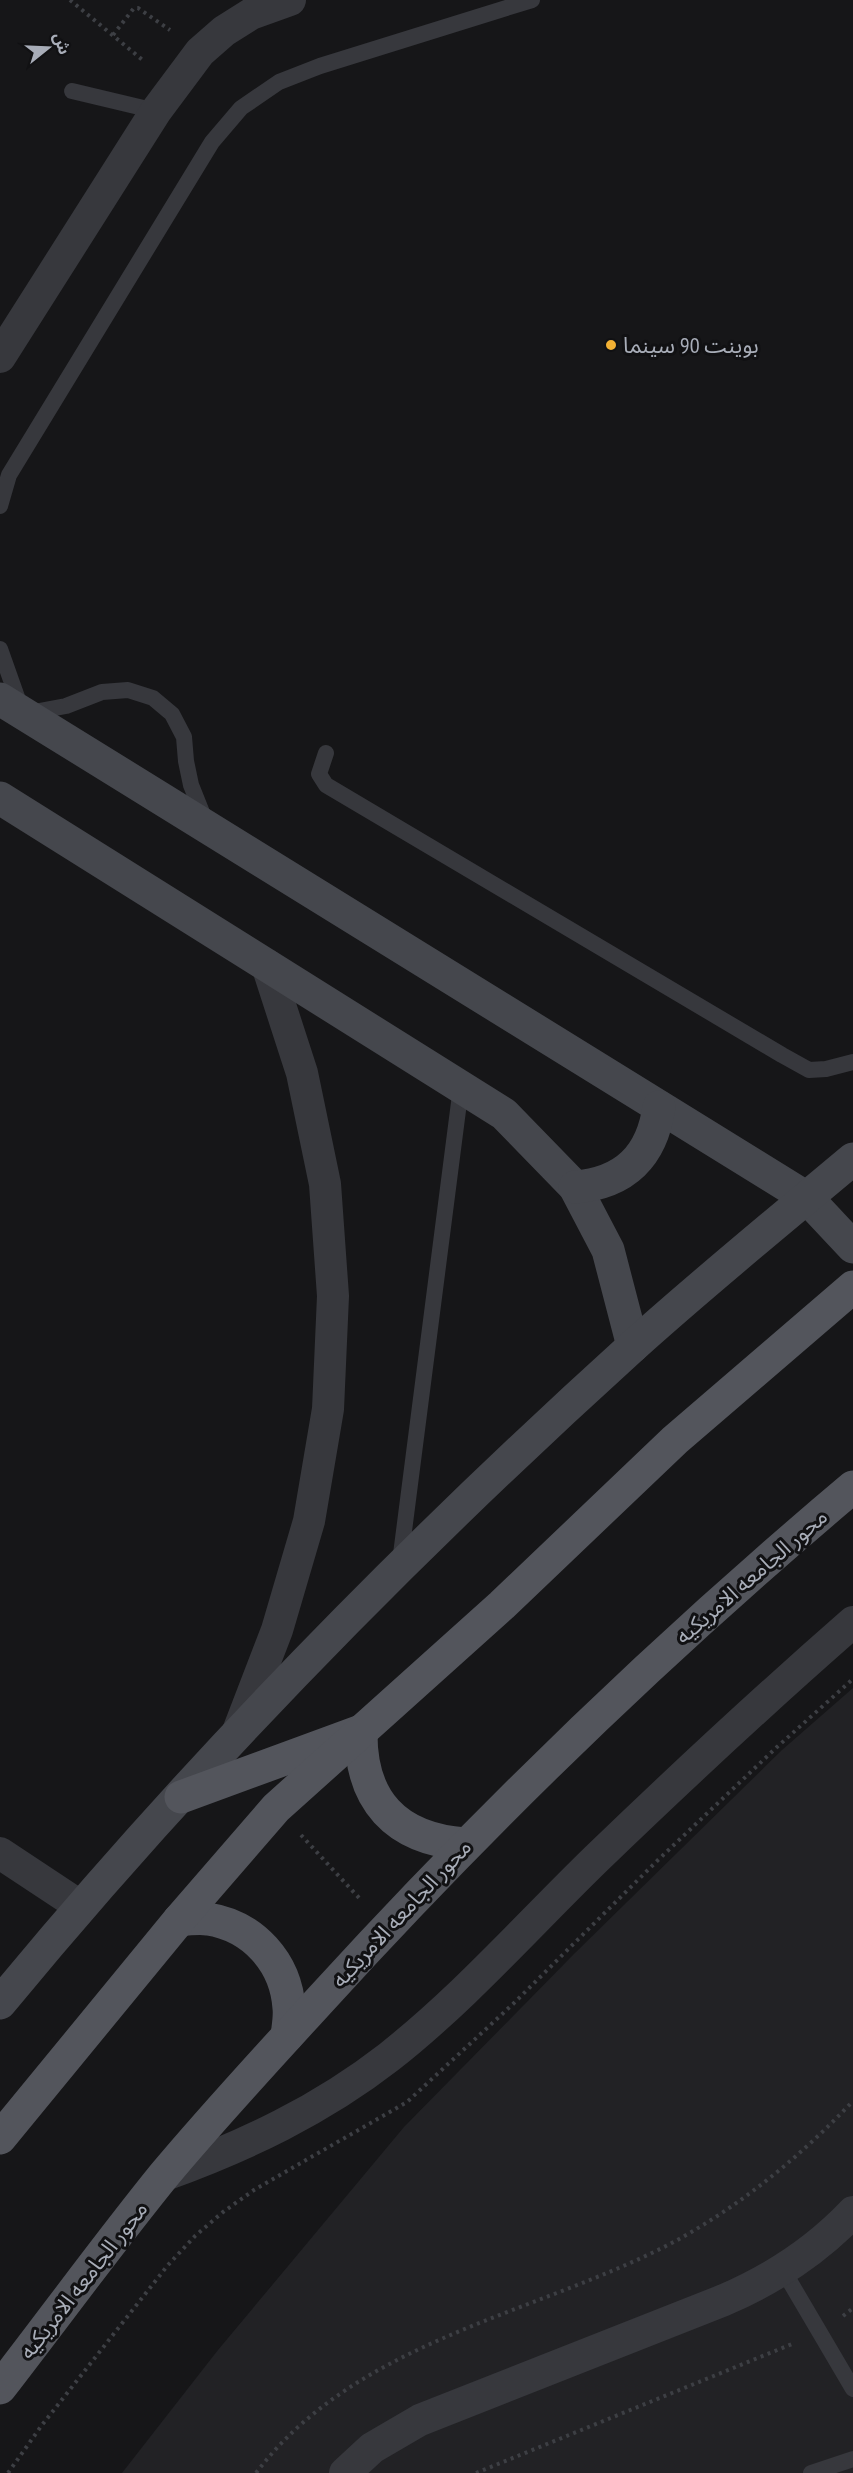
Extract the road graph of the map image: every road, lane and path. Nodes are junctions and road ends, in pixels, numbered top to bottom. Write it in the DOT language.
graph roads {
  1 [pos="70,0"];
  2 [pos="290,0"];
  3 [pos="532,0"];
  4 [pos="113,35"];
  5 [pos="200,52"];
  6 [pos="174,85"];
  7 [pos="72,91"];
  8 [pos="156,111"];
  9 [pos="0,357"];
  10 [pos="0,506"];
  11 [pos="0,649"];
  12 [pos="12,707"];
  13 [pos="327,753"];
  14 [pos="0,798"];
  15 [pos="211,830"];
  16 [pos="267,965"];
  17 [pos="853,1062"];
  18 [pos="461,1087"];
  19 [pos="659,1107"];
  20 [pos="853,1159"];
  21 [pos="575,1187"];
  22 [pos="807,1198"];
  23 [pos="853,1246"];
  24 [pos="853,1287"];
  25 [pos="633,1346"];
  26 [pos="853,1487"];
  27 [pos="400,1566"];
  28 [pos="853,1622"];
  29 [pos="362,1731"];
  30 [pos="236,1737"];
  31 [pos="181,1797"];
  32 [pos="276,1808"];
  33 [pos="465,1845"];
  34 [pos="0,1852"];
  35 [pos="80,1906"];
  36 [pos="179,1920"];
  37 [pos="387,1927"];
  38 [pos="0,2003"];
  39 [pos="287,2036"];
  40 [pos="853,2101"];
  41 [pos="0,2138"];
  42 [pos="165,2175"];
  43 [pos="853,2212"];
  44 [pos="783,2270"];
  45 [pos="853,2308"];
  46 [pos="820,2333"];
  47 [pos="0,2388"];
  48 [pos="853,2389"];
  49 [pos="853,2459"];
  50 [pos="256,2473"];
  51 [pos="345,2473"];
  52 [pos="476,2473"];
  53 [pos="811,2473"];
  1 -- 4 [label="path"];
  2 -- 5 [label="street"];
  3 -- 10 [label="lane"];
  4 -- 5 [label="path"];
  4 -- 6 [label="path"];
  5 -- 6 [label="street"];
  6 -- 8 [label="street"];
  7 -- 8 [label="lane"];
  8 -- 9 [label="street"];
  11 -- 12 [label="lane"];
  12 -- 15 [label="street"];
  12 -- 15 [label="lane"];
  13 -- 17 [label="lane"];
  14 -- 16 [label="street"];
  15 -- 19 [label="street"];
  16 -- 18 [label="street"];
  16 -- 30 [label="street"];
  18 -- 21 [label="street"];
  18 -- 27 [label="lane"];
  19 -- 21 [label="street"];
  19 -- 22 [label="street"];
  20 -- 22 [label="street"];
  21 -- 25 [label="street"];
  22 -- 23 [label="street"];
  22 -- 25 [label="street"];
  24 -- 29 [label="main road"];
  25 -- 27 [label="street"];
  26 -- 33 [label="main road, محور الجامعه الامريكيه"];
  27 -- 30 [label="street"];
  28 -- 42 [label="street"];
  29 -- 31 [label="main road"];
  29 -- 32 [label="main road"];
  29 -- 33 [label="main road"];
  30 -- 31 [label="street"];
  31 -- 35 [label="street"];
  32 -- 36 [label="main road"];
  32 -- 37 [label="path"];
  33 -- 37 [label="main road, محور الجامعه الامريكيه"];
  34 -- 35 [label="street"];
  35 -- 38 [label="street"];
  36 -- 39 [label="main road"];
  36 -- 41 [label="main road"];
  37 -- 39 [label="main road, محور الجامعه الامريكيه"];
  39 -- 42 [label="main road, محور الجامعه الامريكيه"];
  40 -- 50 [label="path"];
  42 -- 47 [label="main road, محور الجامعه الامريكيه"];
  43 -- 44 [label="street"];
  44 -- 46 [label="lane"];
  44 -- 51 [label="street"];
  45 -- 46 [label="path"];
  46 -- 48 [label="lane"];
  46 -- 52 [label="path"];
  49 -- 53 [label="lane"];
}
